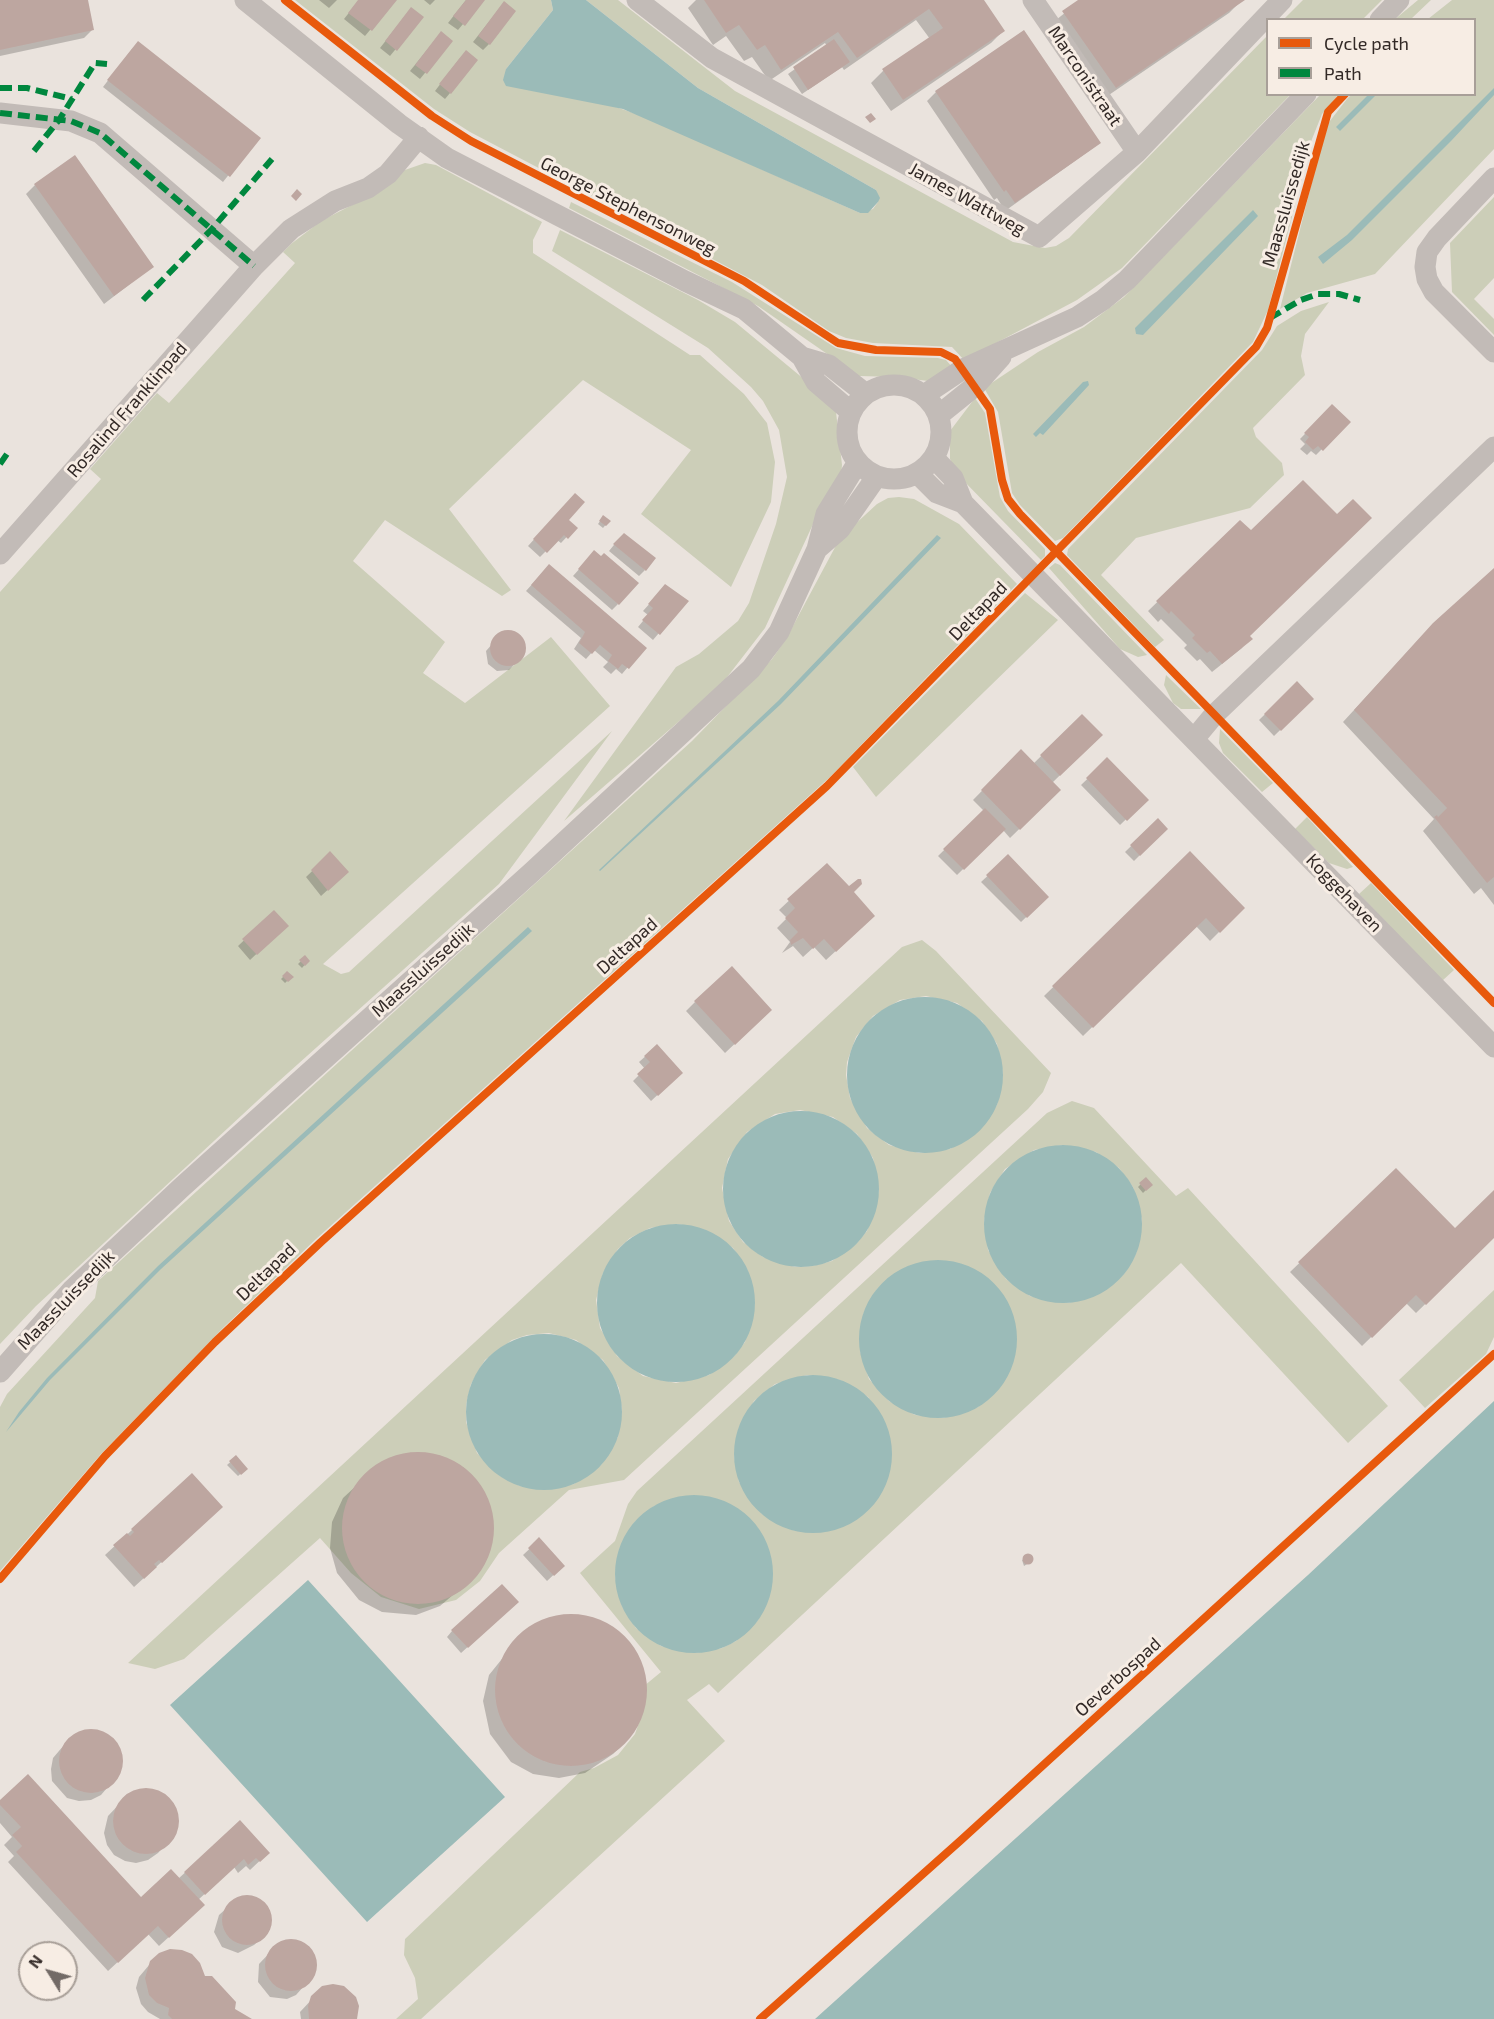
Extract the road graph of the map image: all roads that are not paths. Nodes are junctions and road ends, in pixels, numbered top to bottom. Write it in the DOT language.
graph roads {
  1 [pos="245,0"];
  2 [pos="638,0"];
  3 [pos="1033,0"];
  4 [pos="1282,0"];
  5 [pos="1399,0"];
  6 [pos="1382,18"];
  7 [pos="1304,96"];
  8 [pos="0,112"];
  9 [pos="419,137"];
  10 [pos="1137,152"];
  11 [pos="1494,178"];
  12 [pos="254,266"];
  13 [pos="1006,352"];
  14 [pos="1494,352"];
  15 [pos="802,357"];
  16 [pos="866,394"];
  17 [pos="924,395"];
  18 [pos="851,412"];
  19 [pos="939,415"];
  20 [pos="1494,447"];
  21 [pos="934,458"];
  22 [pos="858,462"];
  23 [pos="917,473"];
  24 [pos="877,476"];
  25 [pos="963,503"];
  26 [pos="817,549"];
  27 [pos="0,554"];
  28 [pos="1194,739"];
  29 [pos="1494,1047"];
  30 [pos="0,1371"];
  1 -- 9 [label="street"];
  2 -- 10 [label="street, James Wattweg"];
  3 -- 10 [label="street, Marconistraat"];
  4 -- 10 [label="street, James Wattweg"];
  5 -- 6 [label="street"];
  7 -- 13 [label="street, Maassluissedijk"];
  8 -- 12 [label="street"];
  9 -- 12 [label="street, Rosalind Franklinpad"];
  9 -- 15 [label="street"];
  11 -- 14 [label="street"];
  12 -- 27 [label="street, Rosalind Franklinpad"];
  13 -- 17 [label="street, Maassluissedijk"];
  13 -- 19 [label="street, Maassluissedijk"];
  15 -- 16 [label="street"];
  15 -- 18 [label="street"];
  16 -- 17 [label="street"];
  16 -- 18 [label="street"];
  17 -- 19 [label="street"];
  18 -- 22 [label="street"];
  19 -- 21 [label="street"];
  20 -- 28 [label="street"];
  21 -- 23 [label="street"];
  21 -- 25 [label="street, Koggehaven"];
  22 -- 24 [label="street"];
  22 -- 26 [label="street, Maassluissedijk"];
  23 -- 24 [label="street"];
  23 -- 25 [label="street, Koggehaven"];
  24 -- 26 [label="street, Maassluissedijk"];
  25 -- 28 [label="street, Koggehaven"];
  26 -- 30 [label="street, Maassluissedijk"];
  28 -- 29 [label="street, Koggehaven"];
}
